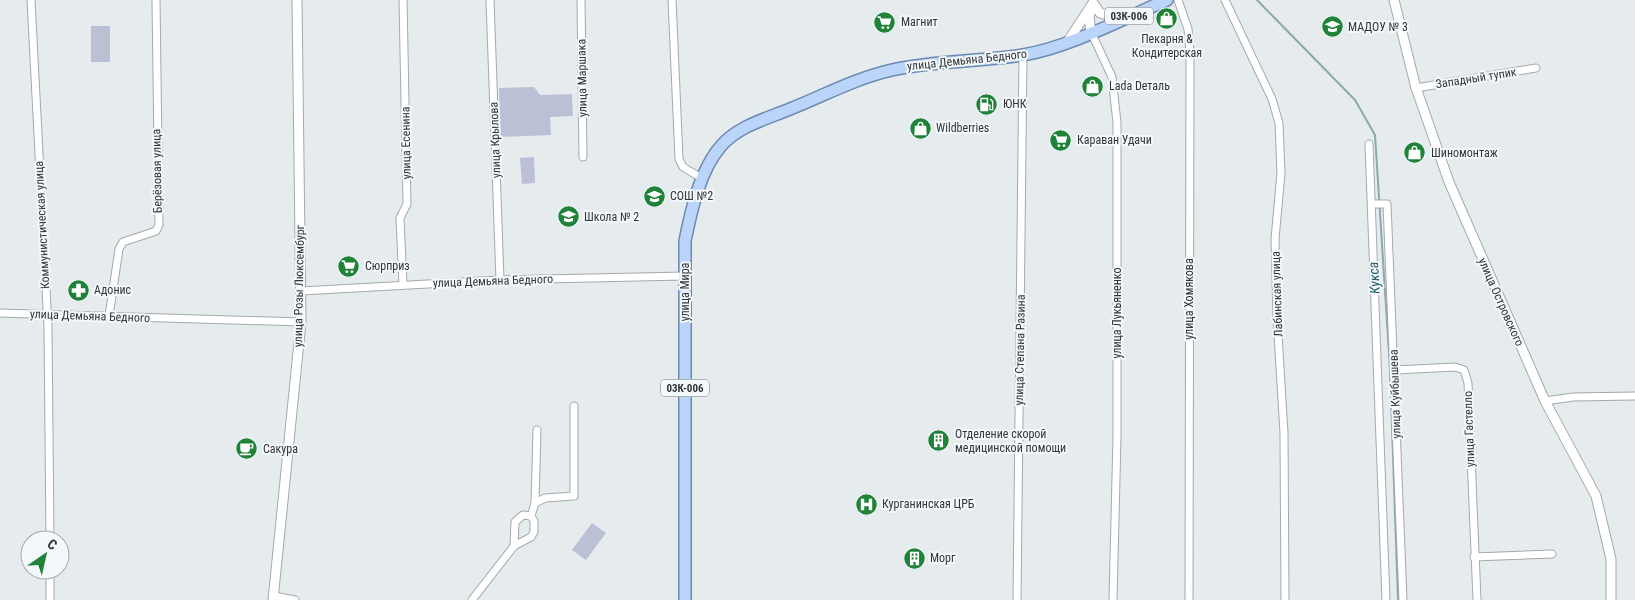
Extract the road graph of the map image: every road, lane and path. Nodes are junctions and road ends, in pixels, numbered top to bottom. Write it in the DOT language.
graph roads {
  1 [pos="31,0"];
  2 [pos="156,0"];
  3 [pos="297,0"];
  4 [pos="402,0"];
  5 [pos="490,0"];
  6 [pos="581,0"];
  7 [pos="672,0"];
  8 [pos="1168,0"];
  9 [pos="1178,0"];
  10 [pos="1225,0"];
  11 [pos="1394,0"];
  12 [pos="1094,1"];
  13 [pos="1121,19"];
  14 [pos="1092,32"];
  15 [pos="1068,41"];
  16 [pos="1023,55"];
  17 [pos="1536,68"];
  18 [pos="1416,88"];
  19 [pos="1370,144"];
  20 [pos="583,157"];
  21 [pos="703,178"];
  22 [pos="1377,204"];
  23 [pos="685,276"];
  24 [pos="500,280"];
  25 [pos="403,284"];
  26 [pos="301,291"];
  27 [pos="0,313"];
  28 [pos="47,314"];
  29 [pos="109,316"];
  30 [pos="301,322"];
  31 [pos="1395,370"];
  32 [pos="1635,396"];
  33 [pos="1545,401"];
  34 [pos="574,406"];
  35 [pos="537,430"];
  36 [pos="535,503"];
  37 [pos="531,516"];
  38 [pos="50,530"];
  39 [pos="514,546"];
  40 [pos="1552,554"];
  41 [pos="1474,557"];
  42 [pos="50,580"];
  43 [pos="274,598"];
  44 [pos="50,600"];
  45 [pos="295,600"];
  46 [pos="472,600"];
  47 [pos="685,600"];
  48 [pos="1017,600"];
  49 [pos="1113,600"];
  50 [pos="1188,600"];
  51 [pos="1285,600"];
  52 [pos="1386,600"];
  53 [pos="1403,600"];
  54 [pos="1477,600"];
  55 [pos="1611,600"];
  1 -- 28 [label="street, Коммунистическая улица"];
  2 -- 29 [label="street, Берёзовая улица"];
  3 -- 26 [label="street, улица Розы Люксембург"];
  4 -- 25 [label="street, улица Есенина"];
  5 -- 24 [label="street, улица Крылова"];
  6 -- 20 [label="street, улица Маршака"];
  7 -- 21 [label="street"];
  8 -- 13 [label="main road, улица Демьяна Бедного / 03К-006"];
  9 -- 50 [label="street, улица Хомякова"];
  10 -- 51 [label="street, Лабинская улица"];
  11 -- 18 [label="street, улица Островского"];
  12 -- 13 [label="street"];
  12 -- 14 [label="street"];
  12 -- 15 [label="street"];
  13 -- 14 [label="main road, улица Демьяна Бедного / 03К-006"];
  14 -- 15 [label="main road, улица Демьяна Бедного / 03К-006"];
  14 -- 49 [label="street, улица Лукьяненко"];
  15 -- 16 [label="main road, улица Демьяна Бедного / 03К-006"];
  16 -- 21 [label="main road, улица Демьяна Бедного / 03К-006"];
  16 -- 48 [label="street, улица Степана Разина"];
  17 -- 18 [label="street, Западный тупик"];
  18 -- 33 [label="street, улица Островского"];
  19 -- 22 [label="street, улица Куйбышева"];
  21 -- 23 [label="main road, улица Мира / 03К-006"];
  22 -- 31 [label="street, улица Куйбышева"];
  22 -- 52 [label="street, улица Куйбышева"];
  23 -- 24 [label="street, улица Демьяна Бедного"];
  23 -- 47 [label="main road, улица Мира / 03К-006"];
  24 -- 25 [label="street, улица Демьяна Бедного"];
  25 -- 26 [label="street, улица Демьяна Бедного"];
  26 -- 30 [label="street, улица Розы Люксембург"];
  27 -- 28 [label="street, улица Демьяна Бедного"];
  28 -- 29 [label="street, улица Демьяна Бедного"];
  28 -- 38 [label="street, Коммунистическая улица"];
  29 -- 30 [label="street, улица Демьяна Бедного"];
  30 -- 43 [label="street, улица Розы Люксембург"];
  31 -- 41 [label="street, улица Гастелло"];
  31 -- 53 [label="street, улица Куйбышева"];
  32 -- 33 [label="street"];
  33 -- 55 [label="street, улица Островского"];
  34 -- 36 [label="street"];
  35 -- 36 [label="street"];
  36 -- 37 [label="street"];
  37 -- 39 [label="street"];
  37 -- 39 [label="street"];
  39 -- 46 [label="street"];
  40 -- 41 [label="street"];
  41 -- 54 [label="street, улица Гастелло"];
  42 -- 44 [label="street"];
  43 -- 45 [label="street"];
}
